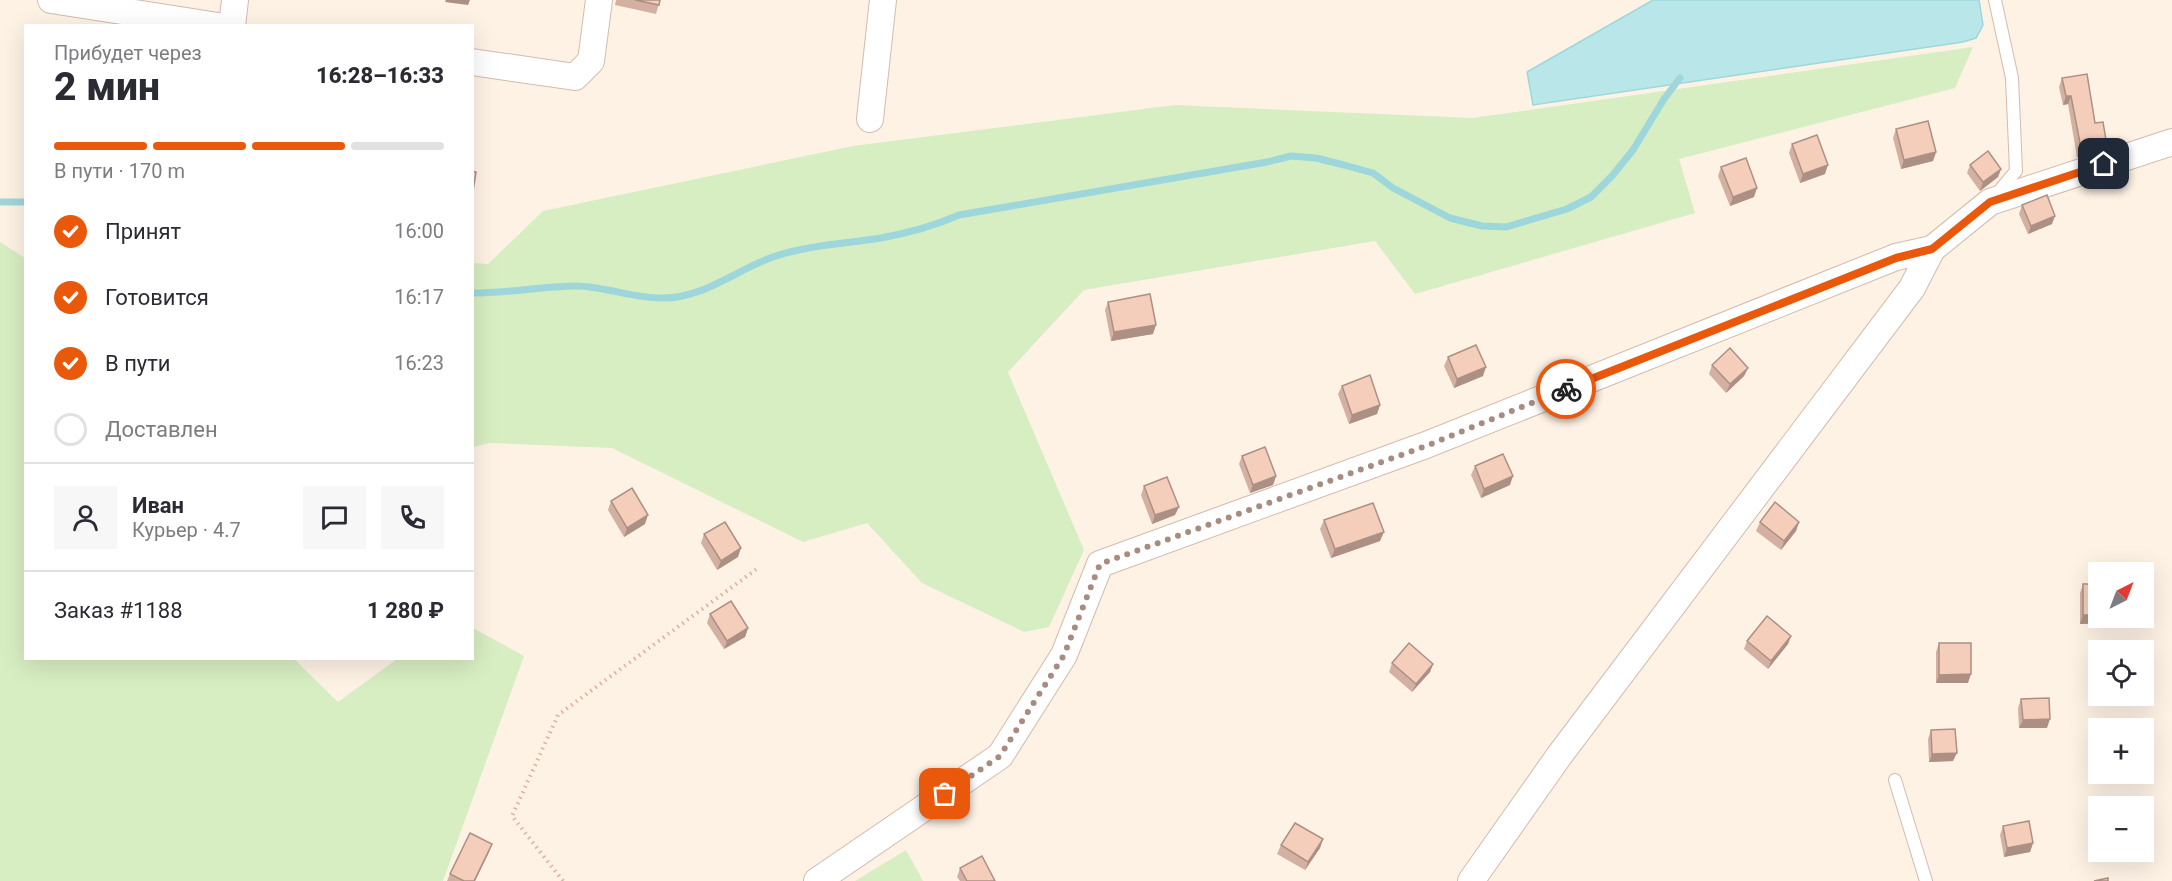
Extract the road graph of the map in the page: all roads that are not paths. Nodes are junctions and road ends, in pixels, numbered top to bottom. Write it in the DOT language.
graph roads {
  1 [pos="51,0"];
  2 [pos="235,0"];
  3 [pos="599,0"];
  4 [pos="883,0"];
  5 [pos="1995,0"];
  6 [pos="205,24"];
  7 [pos="232,24"];
  8 [pos="474,62"];
  9 [pos="870,119"];
  10 [pos="2172,142"];
  11 [pos="1990,202"];
  12 [pos="1932,249"];
  13 [pos="1895,780"];
  14 [pos="817,881"];
  15 [pos="1471,881"];
  16 [pos="1926,881"];
  1 -- 6 [label="street"];
  2 -- 7 [label="street"];
  3 -- 8 [label="street"];
  4 -- 9 [label="street"];
  5 -- 11 [label="lane"];
  10 -- 11 [label="street"];
  11 -- 12 [label="street"];
  12 -- 14 [label="street"];
  12 -- 15 [label="street"];
  13 -- 16 [label="lane"];
}
